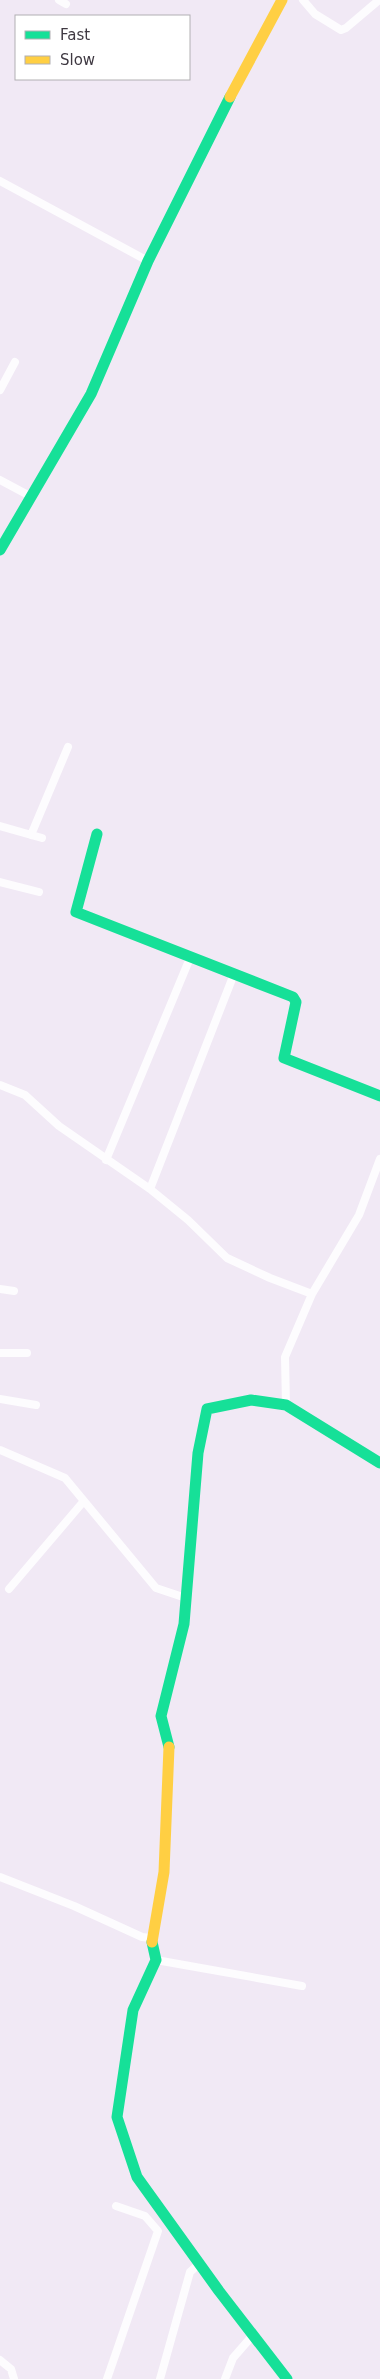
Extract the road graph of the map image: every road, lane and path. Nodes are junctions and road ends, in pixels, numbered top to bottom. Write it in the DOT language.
graph roads {
  1 [pos="282,0"];
  2 [pos="303,0"];
  3 [pos="379,0"];
  4 [pos="0,181"];
  5 [pos="148,261"];
  6 [pos="15,362"];
  7 [pos="0,390"];
  8 [pos="0,480"];
  9 [pos="30,496"];
  10 [pos="0,550"];
  11 [pos="68,747"];
  12 [pos="0,826"];
  13 [pos="97,834"];
  14 [pos="31,835"];
  15 [pos="42,838"];
  16 [pos="0,882"];
  17 [pos="39,892"];
  18 [pos="190,958"];
  19 [pos="234,974"];
  20 [pos="0,1085"];
  21 [pos="380,1096"];
  22 [pos="380,1159"];
  23 [pos="106,1160"];
  24 [pos="150,1189"];
  25 [pos="0,1289"];
  26 [pos="14,1291"];
  27 [pos="312,1294"];
  28 [pos="0,1353"];
  29 [pos="27,1353"];
  30 [pos="0,1398"];
  31 [pos="36,1405"];
  32 [pos="286,1405"];
  33 [pos="0,1450"];
  34 [pos="380,1463"];
  35 [pos="83,1502"];
  36 [pos="9,1589"];
  37 [pos="186,1598"];
  38 [pos="0,1877"];
  39 [pos="151,1938"];
  40 [pos="156,1960"];
  41 [pos="302,1986"];
  42 [pos="116,2206"];
  43 [pos="199,2264"];
  44 [pos="254,2334"];
  45 [pos="0,2360"];
  46 [pos="14,2379"];
  47 [pos="106,2379"];
  48 [pos="160,2379"];
  49 [pos="225,2379"];
  50 [pos="287,2379"];
  1 -- 5 [label="street"];
  2 -- 3 [label="street"];
  4 -- 5 [label="street"];
  5 -- 9 [label="street"];
  6 -- 7 [label="street"];
  8 -- 9 [label="street"];
  9 -- 10 [label="street"];
  11 -- 14 [label="street"];
  12 -- 14 [label="street"];
  13 -- 18 [label="street"];
  14 -- 15 [label="street"];
  16 -- 17 [label="street"];
  18 -- 19 [label="street"];
  18 -- 23 [label="street"];
  19 -- 21 [label="street"];
  19 -- 24 [label="street"];
  20 -- 23 [label="street"];
  22 -- 27 [label="street"];
  23 -- 24 [label="street"];
  24 -- 27 [label="street"];
  25 -- 26 [label="street"];
  27 -- 32 [label="street"];
  28 -- 29 [label="street"];
  30 -- 31 [label="street"];
  32 -- 34 [label="street"];
  32 -- 37 [label="street"];
  33 -- 35 [label="street"];
  35 -- 36 [label="street"];
  35 -- 37 [label="street"];
  37 -- 39 [label="street"];
  38 -- 39 [label="street"];
  39 -- 40 [label="street"];
  40 -- 41 [label="street"];
  40 -- 43 [label="street"];
  42 -- 47 [label="street"];
  43 -- 44 [label="street"];
  43 -- 48 [label="street"];
  44 -- 49 [label="street"];
  44 -- 50 [label="street"];
  45 -- 46 [label="street"];
}
